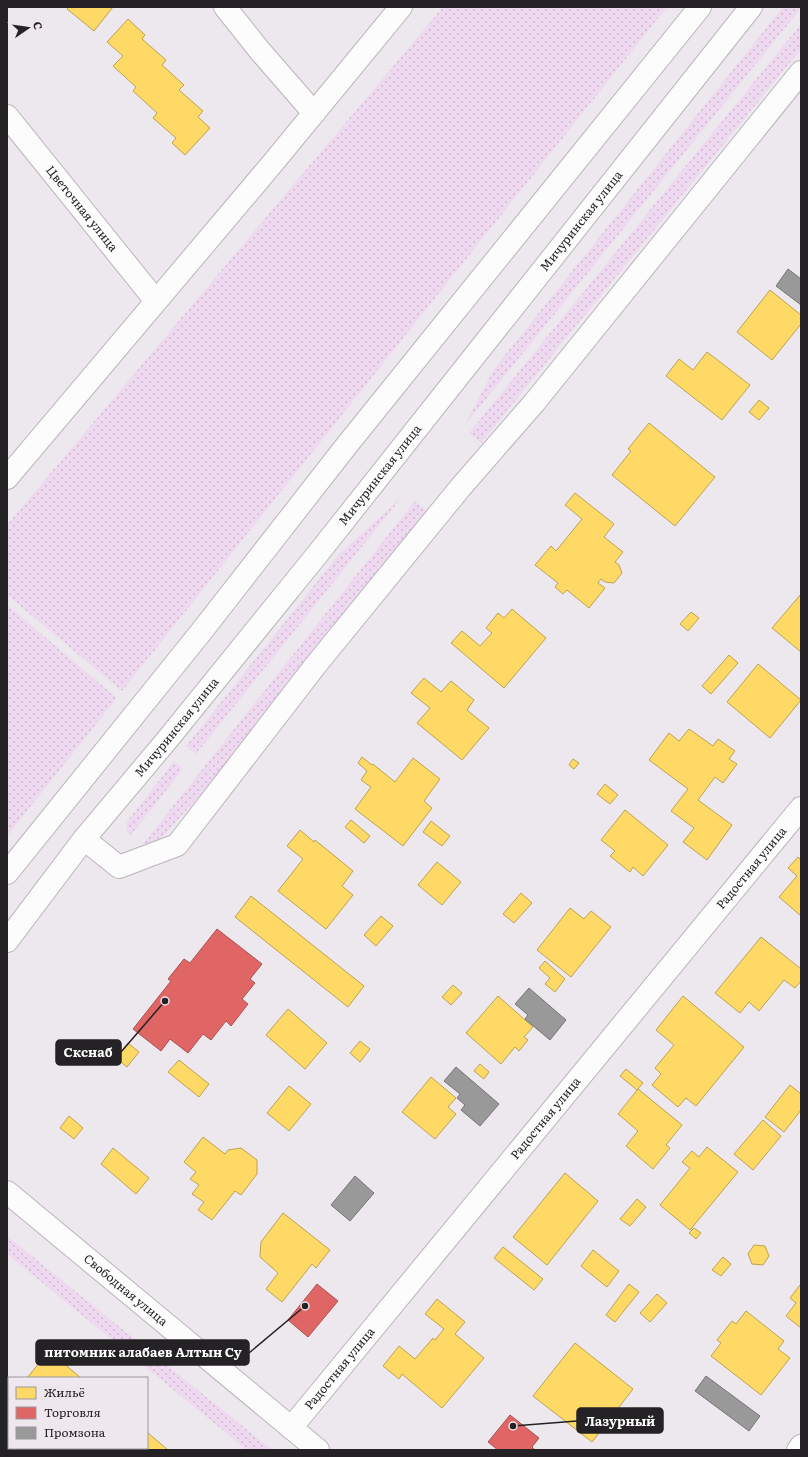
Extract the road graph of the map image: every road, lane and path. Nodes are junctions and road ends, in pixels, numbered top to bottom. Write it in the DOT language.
graph roads {
  1 [pos="225,7"];
  2 [pos="401,7"];
  3 [pos="700,7"];
  4 [pos="751,7"];
  5 [pos="801,72"];
  6 [pos="314,113"];
  7 [pos="7,116"];
  8 [pos="156,301"];
  9 [pos="7,478"];
  10 [pos="801,808"];
  11 [pos="84,839"];
  12 [pos="7,873"];
  13 [pos="7,941"];
  14 [pos="7,1192"];
  15 [pos="291,1428"];
  16 [pos="801,1446"];
  17 [pos="318,1450"];
  18 [pos="798,1450"];
  1 -- 6 [label="street"];
  2 -- 6 [label="street"];
  3 -- 12 [label="street"];
  4 -- 11 [label="street, Мичуринская улица"];
  5 -- 11 [label="street"];
  6 -- 8 [label="street"];
  7 -- 8 [label="street, Цветочная улица"];
  8 -- 9 [label="street"];
  10 -- 15 [label="street, Радостная улица"];
  11 -- 13 [label="street, Мичуринская улица"];
  14 -- 15 [label="street, Свободная улица"];
  15 -- 17 [label="street, Свободная улица"];
  16 -- 18 [label="street"];
}
